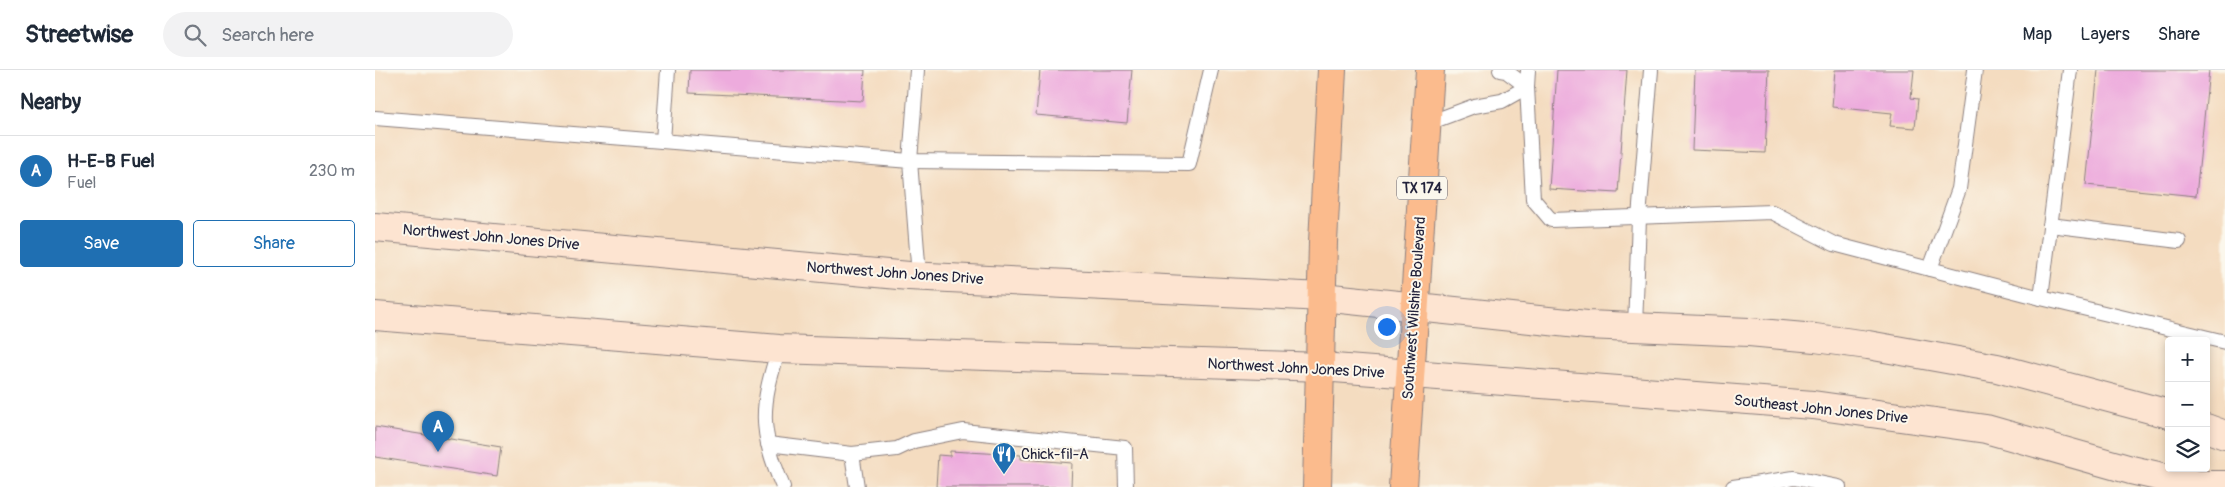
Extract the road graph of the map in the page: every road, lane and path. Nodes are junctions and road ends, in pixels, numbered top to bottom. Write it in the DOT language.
graph roads {
  1 [pos="668,70"];
  2 [pos="917,70"];
  3 [pos="1211,70"];
  4 [pos="1332,70"];
  5 [pos="1430,70"];
  6 [pos="1500,70"];
  7 [pos="1528,70"];
  8 [pos="1651,70"];
  9 [pos="1975,70"];
  10 [pos="2070,70"];
  11 [pos="1527,86"];
  12 [pos="375,118"];
  13 [pos="1426,124"];
  14 [pos="663,141"];
  15 [pos="910,161"];
  16 [pos="1639,218"];
  17 [pos="2050,225"];
  18 [pos="375,226"];
  19 [pos="2179,241"];
  20 [pos="1930,269"];
  21 [pos="919,276"];
  22 [pos="1323,297"];
  23 [pos="2041,298"];
  24 [pos="1415,307"];
  25 [pos="375,316"];
  26 [pos="1635,327"];
  27 [pos="2225,342"];
  28 [pos="779,349"];
  29 [pos="1321,367"];
  30 [pos="1409,375"];
  31 [pos="2165,413"];
  32 [pos="2210,429"];
  33 [pos="2225,435"];
  34 [pos="768,444"];
  35 [pos="852,454"];
  36 [pos="2225,485"];
  37 [pos="783,487"];
  38 [pos="857,487"];
  39 [pos="1126,487"];
  40 [pos="1317,487"];
  41 [pos="1403,487"];
  42 [pos="1733,487"];
  43 [pos="1839,487"];
  1 -- 14 [label="lane"];
  2 -- 15 [label="lane"];
  3 -- 15 [label="lane"];
  4 -- 22 [label="main road"];
  5 -- 13 [label="main road, Southwest Wilshire Boulevard / TX 174"];
  6 -- 11 [label="lane"];
  7 -- 11 [label="lane"];
  8 -- 16 [label="lane"];
  9 -- 20 [label="lane"];
  10 -- 17 [label="lane"];
  11 -- 13 [label="lane"];
  11 -- 16 [label="lane"];
  12 -- 14 [label="lane"];
  13 -- 24 [label="main road, Southwest Wilshire Boulevard / TX 174"];
  14 -- 15 [label="lane"];
  15 -- 21 [label="lane"];
  16 -- 20 [label="lane"];
  16 -- 26 [label="lane"];
  17 -- 19 [label="lane"];
  17 -- 23 [label="lane"];
  18 -- 21 [label="main road, Northwest John Jones Drive"];
  20 -- 23 [label="lane"];
  21 -- 22 [label="main road, Northwest John Jones Drive"];
  22 -- 24 [label="main road, Northwest John Jones Drive"];
  22 -- 29 [label="main road"];
  23 -- 27 [label="lane"];
  24 -- 26 [label="main road"];
  24 -- 30 [label="main road, Southwest Wilshire Boulevard / TX 174"];
  25 -- 28 [label="main road, Northwest John Jones Drive"];
  26 -- 31 [label="main road"];
  28 -- 29 [label="main road, Northwest John Jones Drive"];
  28 -- 34 [label="lane"];
  29 -- 30 [label="main road, Northwest John Jones Drive"];
  29 -- 40 [label="main road"];
  30 -- 36 [label="main road, Southeast John Jones Drive"];
  30 -- 41 [label="main road, Southwest Wilshire Boulevard / TX 174"];
  32 -- 33 [label="main road"];
  34 -- 35 [label="lane"];
  34 -- 37 [label="lane"];
  35 -- 38 [label="lane"];
  35 -- 39 [label="lane"];
  42 -- 43 [label="lane"];
}
